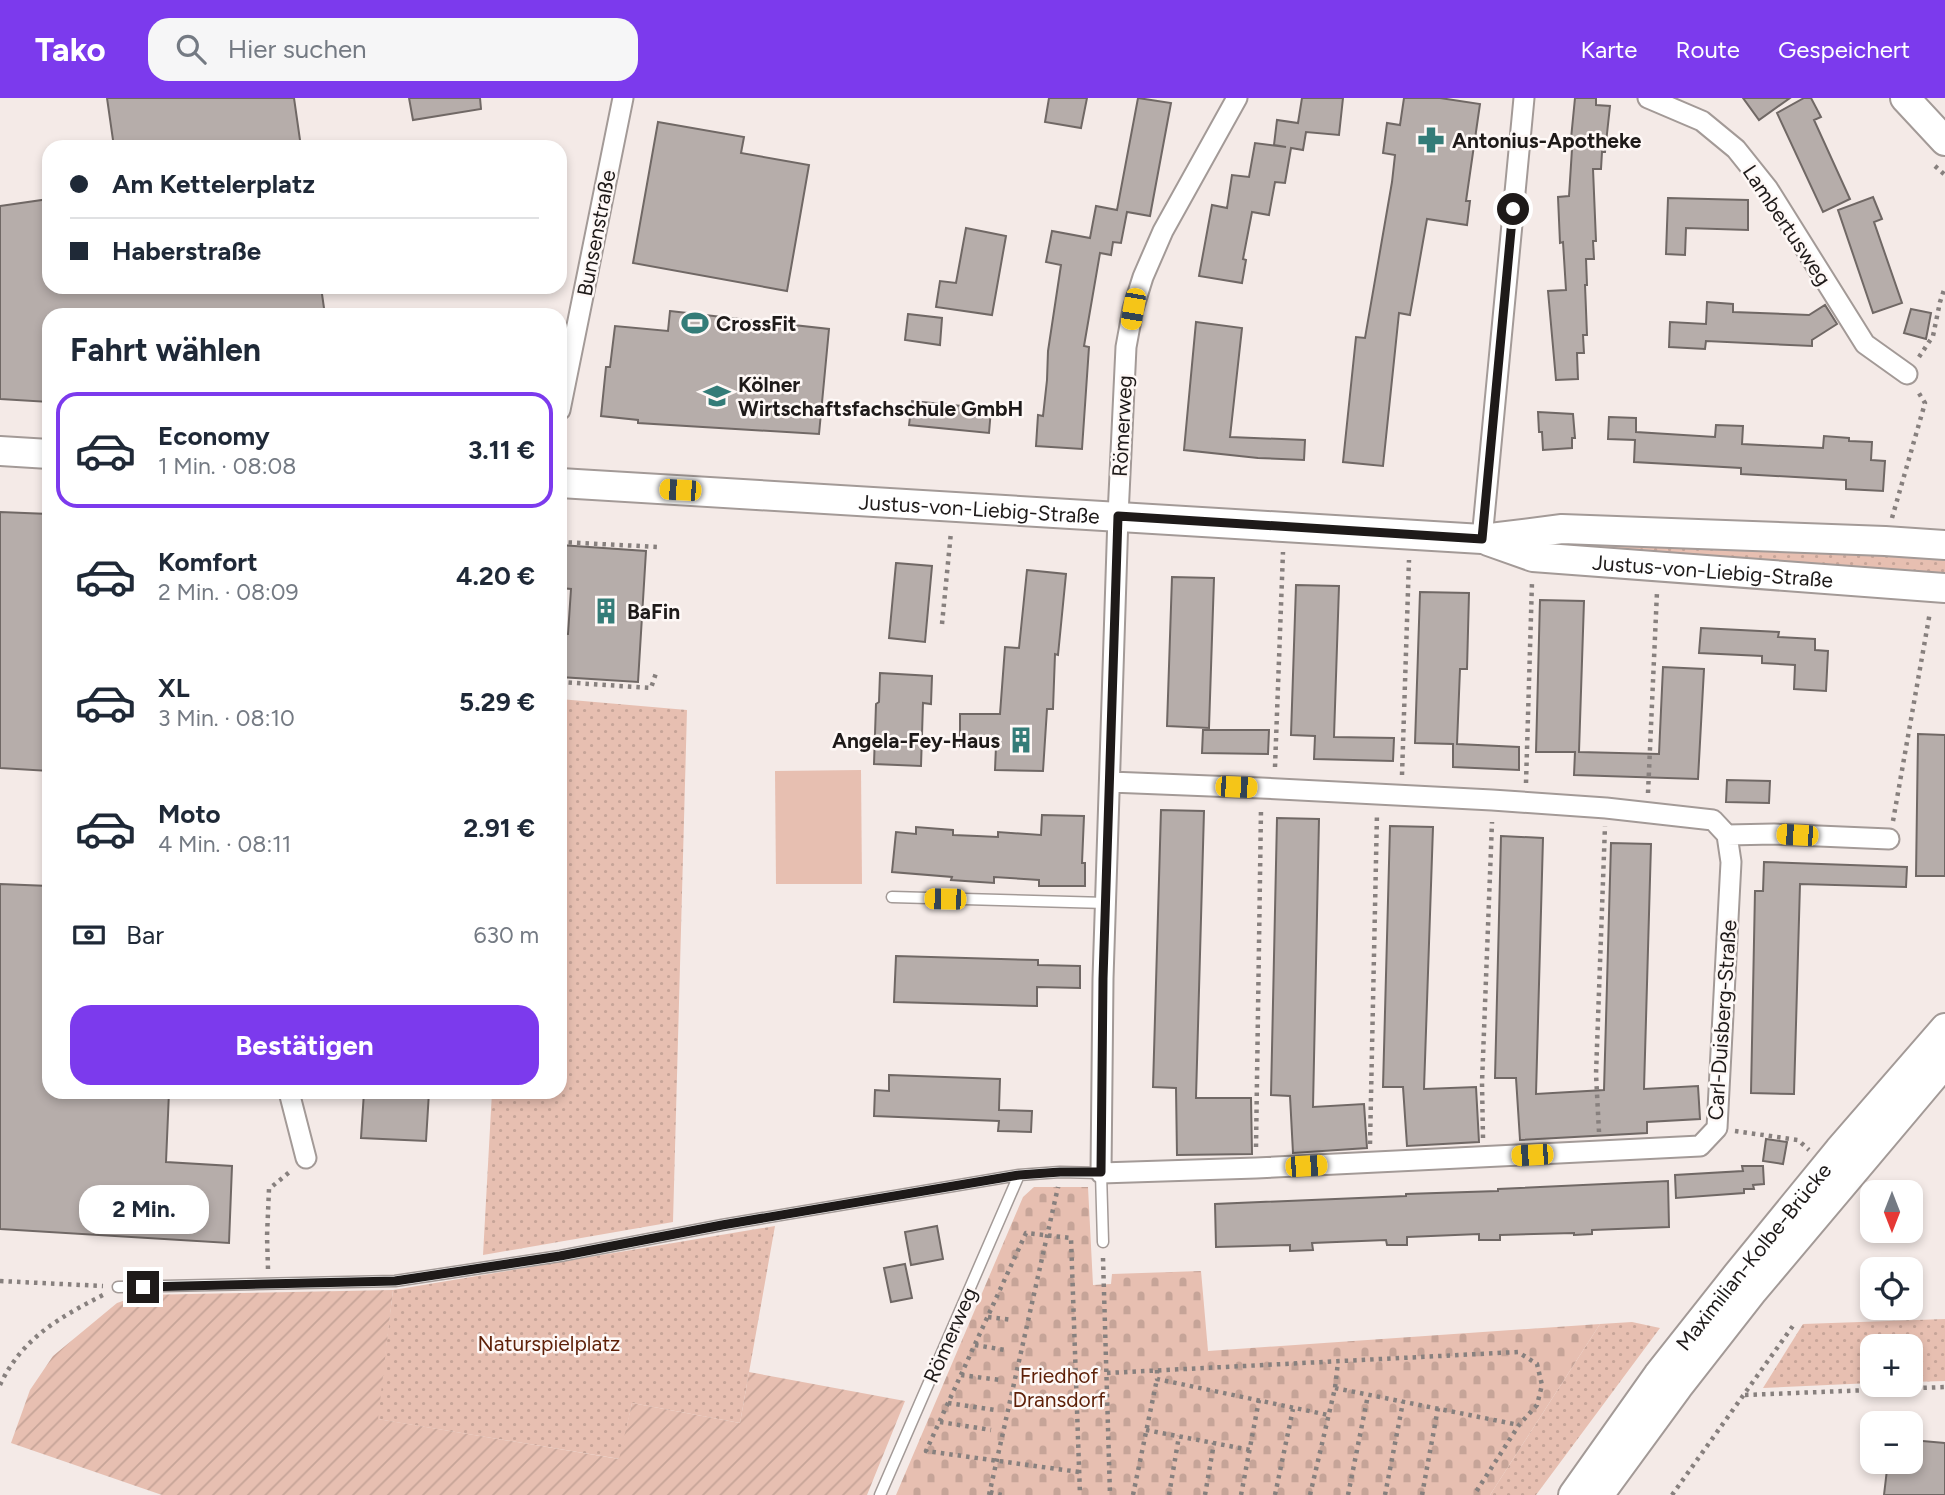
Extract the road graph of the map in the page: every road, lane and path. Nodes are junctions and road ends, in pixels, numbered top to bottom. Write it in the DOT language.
graph roads {
  1 [pos="623,98"];
  2 [pos="1237,98"];
  3 [pos="1524,98"];
  4 [pos="1648,98"];
  5 [pos="1905,98"];
  6 [pos="1945,141"];
  7 [pos="1938,169"];
  8 [pos="1945,175"];
  9 [pos="1945,287"];
  10 [pos="1907,374"];
  11 [pos="567,375"];
  12 [pos="0,451"];
  13 [pos="42,454"];
  14 [pos="567,483"];
  15 [pos="953,507"];
  16 [pos="1118,516"];
  17 [pos="1284,527"];
  18 [pos="1410,534"];
  19 [pos="1482,539"];
  20 [pos="1885,541"];
  21 [pos="567,542"];
  22 [pos="1945,545"];
  23 [pos="659,547"];
  24 [pos="1533,557"];
  25 [pos="1658,567"];
  26 [pos="1940,588"];
  27 [pos="942,624"];
  28 [pos="656,673"];
  29 [pos="567,682"];
  30 [pos="1110,782"];
  31 [pos="1267,788"];
  32 [pos="1377,795"];
  33 [pos="1401,795"];
  34 [pos="1492,800"];
  35 [pos="1526,802"];
  36 [pos="1606,808"];
  37 [pos="1647,812"];
  38 [pos="1727,835"];
  39 [pos="1889,839"];
  40 [pos="892,897"];
  41 [pos="1106,903"];
  42 [pos="1945,1028"];
  43 [pos="1945,1063"];
  44 [pos="291,1099"];
  45 [pos="1717,1128"];
  46 [pos="1811,1151"];
  47 [pos="1600,1152"];
  48 [pos="1483,1157"];
  49 [pos="306,1158"];
  50 [pos="1370,1162"];
  51 [pos="1256,1168"];
  52 [pos="1060,1172"];
  53 [pos="1101,1172"];
  54 [pos="1019,1175"];
  55 [pos="1047,1235"];
  56 [pos="1103,1242"];
  57 [pos="0,1281"];
  58 [pos="269,1285"];
  59 [pos="118,1287"];
  60 [pos="988,1317"];
  61 [pos="1013,1320"];
  62 [pos="1795,1323"];
  63 [pos="975,1345"];
  64 [pos="1005,1350"];
  65 [pos="1338,1362"];
  66 [pos="1157,1370"];
  67 [pos="1107,1373"];
  68 [pos="961,1375"];
  69 [pos="1157,1379"];
  70 [pos="1000,1380"];
  71 [pos="0,1385"];
  72 [pos="1945,1387"];
  73 [pos="1335,1388"];
  74 [pos="1368,1395"];
  75 [pos="1745,1395"];
  76 [pos="1259,1401"];
  77 [pos="1403,1402"];
  78 [pos="948,1403"];
  79 [pos="1438,1408"];
  80 [pos="1293,1409"];
  81 [pos="995,1410"];
  82 [pos="1328,1415"];
  83 [pos="940,1422"];
  84 [pos="1519,1425"];
  85 [pos="991,1430"];
  86 [pos="1146,1430"];
  87 [pos="1179,1436"];
  88 [pos="1214,1443"];
  89 [pos="1250,1450"];
  90 [pos="996,1462"];
  91 [pos="1079,1472"];
  92 [pos="989,1493"];
  93 [pos="880,1495"];
  94 [pos="1002,1495"];
  95 [pos="1080,1495"];
  96 [pos="1110,1495"];
  97 [pos="1133,1495"];
  98 [pos="1169,1495"];
  99 [pos="1205,1495"];
  100 [pos="1241,1495"];
  101 [pos="1275,1495"];
  102 [pos="1310,1495"];
  103 [pos="1348,1495"];
  104 [pos="1385,1495"];
  105 [pos="1422,1495"];
  106 [pos="1474,1495"];
  107 [pos="1573,1495"];
  108 [pos="1599,1495"];
  109 [pos="1672,1495"];
  1 -- 11 [label="street, Bunsenstraße"];
  2 -- 16 [label="street, Römerweg"];
  3 -- 19 [label="street"];
  4 -- 10 [label="street, Lambertusweg"];
  5 -- 6 [label="main road"];
  7 -- 8 [label="path"];
  9 -- 10 [label="path"];
  10 -- 20 [label="path"];
  12 -- 13 [label="main road"];
  14 -- 15 [label="main road, Justus-von-Liebig-Straße"];
  15 -- 16 [label="main road, Justus-von-Liebig-Straße"];
  15 -- 27 [label="path"];
  16 -- 17 [label="main road, Justus-von-Liebig-Straße"];
  16 -- 30 [label="street, Römerweg"];
  17 -- 18 [label="main road, Justus-von-Liebig-Straße"];
  17 -- 31 [label="path"];
  18 -- 19 [label="main road, Justus-von-Liebig-Straße"];
  18 -- 33 [label="path"];
  19 -- 20 [label="main road, Justus-von-Liebig-Straße"];
  19 -- 24 [label="main road, Justus-von-Liebig-Straße"];
  20 -- 22 [label="main road, Justus-von-Liebig-Straße"];
  21 -- 23 [label="path"];
  24 -- 25 [label="main road, Justus-von-Liebig-Straße"];
  24 -- 35 [label="path"];
  25 -- 26 [label="main road, Justus-von-Liebig-Straße"];
  25 -- 37 [label="path"];
  26 -- 39 [label="path"];
  28 -- 29 [label="path"];
  30 -- 31 [label="street"];
  30 -- 41 [label="street, Römerweg"];
  31 -- 32 [label="street"];
  31 -- 51 [label="path"];
  32 -- 33 [label="street"];
  32 -- 50 [label="path"];
  33 -- 34 [label="street"];
  34 -- 35 [label="street"];
  34 -- 48 [label="path"];
  35 -- 36 [label="street"];
  36 -- 37 [label="street"];
  36 -- 47 [label="path"];
  37 -- 38 [label="street"];
  38 -- 39 [label="street"];
  38 -- 45 [label="street, Carl-Duisberg-Straße"];
  40 -- 41 [label="lane"];
  41 -- 53 [label="street, Römerweg"];
  42 -- 107 [label="main road, Maximilian-Kolbe-Brücke"];
  43 -- 108 [label="main road, Maximilian-Kolbe-Brücke"];
  44 -- 49 [label="street"];
  45 -- 46 [label="path"];
  45 -- 47 [label="street, Carl-Duisberg-Straße"];
  47 -- 48 [label="street, Carl-Duisberg-Straße"];
  48 -- 50 [label="street, Carl-Duisberg-Straße"];
  49 -- 58 [label="path"];
  50 -- 51 [label="street, Carl-Duisberg-Straße"];
  51 -- 53 [label="street, Carl-Duisberg-Straße"];
  52 -- 53 [label="lane"];
  52 -- 54 [label="lane"];
  52 -- 55 [label="path"];
  53 -- 56 [label="lane, Römerweg"];
  54 -- 58 [label="lane"];
  54 -- 93 [label="lane, Römerweg"];
  55 -- 60 [label="path"];
  55 -- 90 [label="path"];
  55 -- 91 [label="path"];
  56 -- 67 [label="path"];
  57 -- 59 [label="path"];
  58 -- 59 [label="lane"];
  59 -- 71 [label="path"];
  60 -- 61 [label="path"];
  60 -- 63 [label="path"];
  62 -- 75 [label="path"];
  63 -- 64 [label="path"];
  63 -- 68 [label="path"];
  65 -- 66 [label="path"];
  65 -- 73 [label="path"];
  65 -- 84 [label="path"];
  66 -- 67 [label="path"];
  66 -- 69 [label="path"];
  67 -- 96 [label="path"];
  68 -- 70 [label="path"];
  68 -- 78 [label="path"];
  69 -- 76 [label="path"];
  69 -- 86 [label="path"];
  72 -- 75 [label="path"];
  73 -- 74 [label="path"];
  73 -- 82 [label="path"];
  74 -- 77 [label="path"];
  74 -- 103 [label="path"];
  75 -- 109 [label="path"];
  76 -- 80 [label="path"];
  76 -- 89 [label="path"];
  77 -- 79 [label="path"];
  77 -- 104 [label="path"];
  78 -- 81 [label="path"];
  78 -- 83 [label="path"];
  79 -- 84 [label="path"];
  79 -- 105 [label="path"];
  80 -- 82 [label="path"];
  80 -- 101 [label="path"];
  82 -- 102 [label="path"];
  83 -- 85 [label="path"];
  83 -- 90 [label="path"];
  84 -- 106 [label="path"];
  86 -- 87 [label="path"];
  86 -- 97 [label="path"];
  87 -- 88 [label="path"];
  87 -- 98 [label="path"];
  88 -- 89 [label="path"];
  88 -- 99 [label="path"];
  89 -- 100 [label="path"];
  90 -- 91 [label="path"];
  90 -- 92 [label="path"];
  91 -- 95 [label="path"];
  92 -- 94 [label="path"];
}
